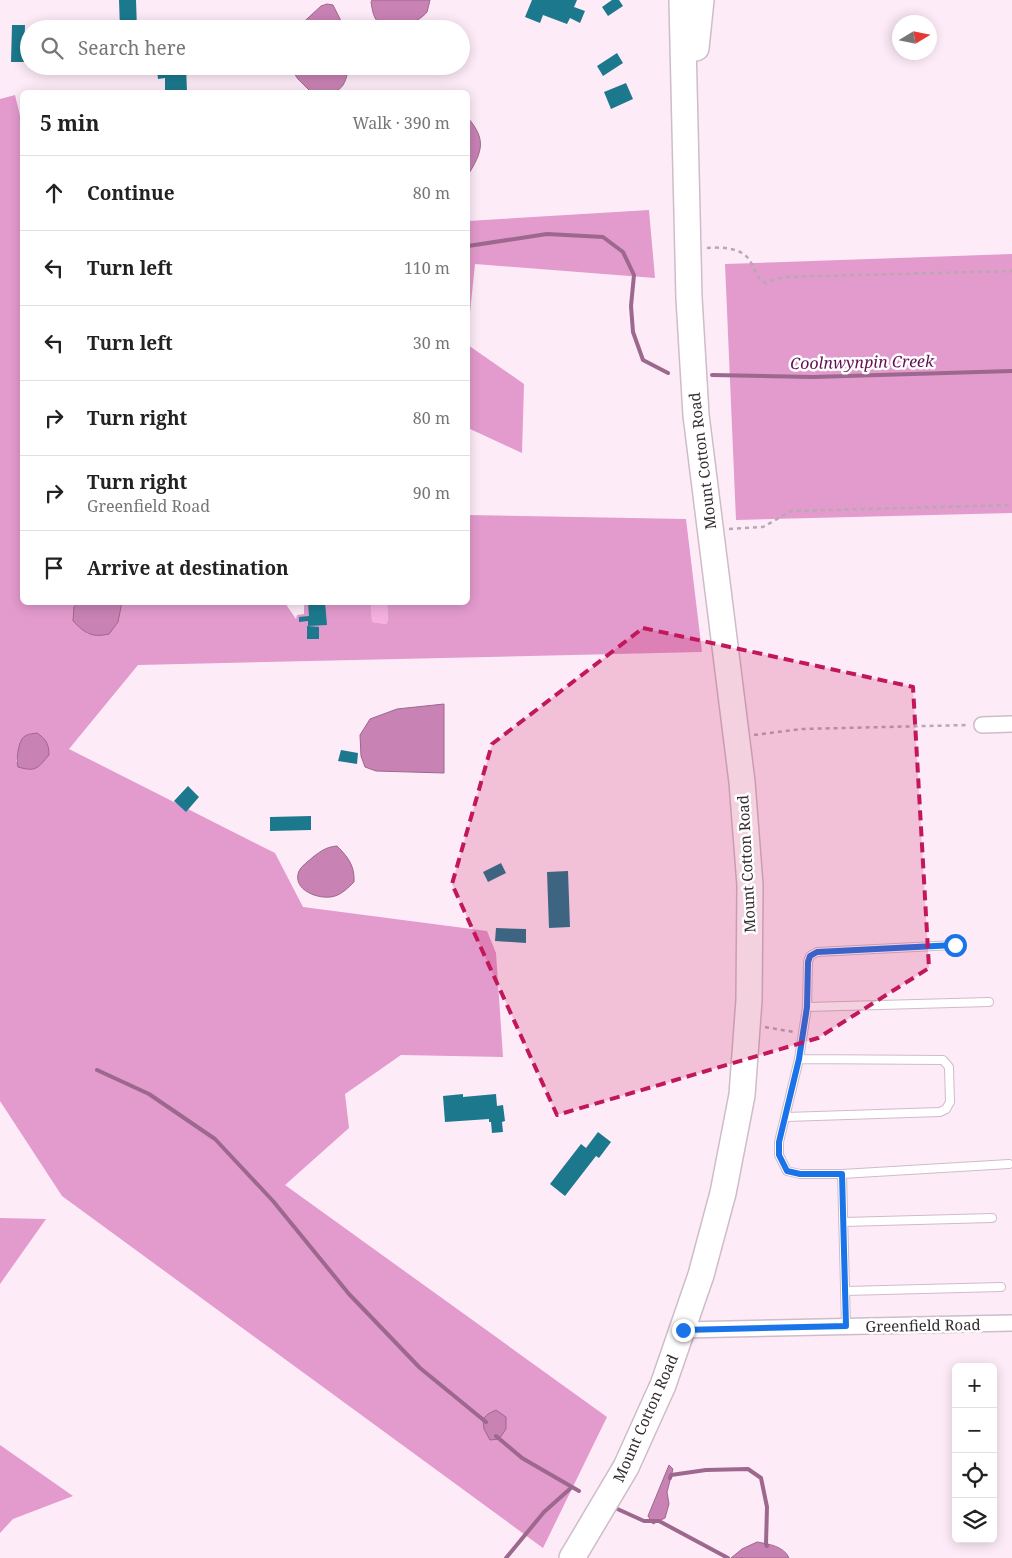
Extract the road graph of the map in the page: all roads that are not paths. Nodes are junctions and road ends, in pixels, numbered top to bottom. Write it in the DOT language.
graph roads {
  1 [pos="682,0"];
  2 [pos="701,0"];
  3 [pos="686,138"];
  4 [pos="1012,724"];
  5 [pos="982,725"];
  6 [pos="955,945"];
  7 [pos="989,1002"];
  8 [pos="807,1007"];
  9 [pos="799,1059"];
  10 [pos="786,1117"];
  11 [pos="1009,1164"];
  12 [pos="842,1174"];
  13 [pos="992,1218"];
  14 [pos="843,1222"];
  15 [pos="1001,1287"];
  16 [pos="845,1291"];
  17 [pos="1012,1323"];
  18 [pos="846,1326"];
  19 [pos="683,1330"];
  20 [pos="572,1558"];
  1 -- 3 [label="highway, Mount Cotton Road"];
  2 -- 3 [label="highway, Mount Cotton Road"];
  3 -- 19 [label="highway, Mount Cotton Road"];
  4 -- 5 [label="street"];
  6 -- 8 [label="lane"];
  7 -- 8 [label="lane"];
  8 -- 9 [label="lane"];
  9 -- 10 [label="lane"];
  9 -- 10 [label="lane"];
  10 -- 12 [label="lane"];
  11 -- 12 [label="lane"];
  12 -- 14 [label="lane"];
  13 -- 14 [label="lane"];
  14 -- 16 [label="lane"];
  15 -- 16 [label="lane"];
  16 -- 18 [label="lane"];
  17 -- 18 [label="street, Greenfield Road"];
  18 -- 19 [label="street, Greenfield Road"];
  19 -- 20 [label="highway, Mount Cotton Road"];
}
